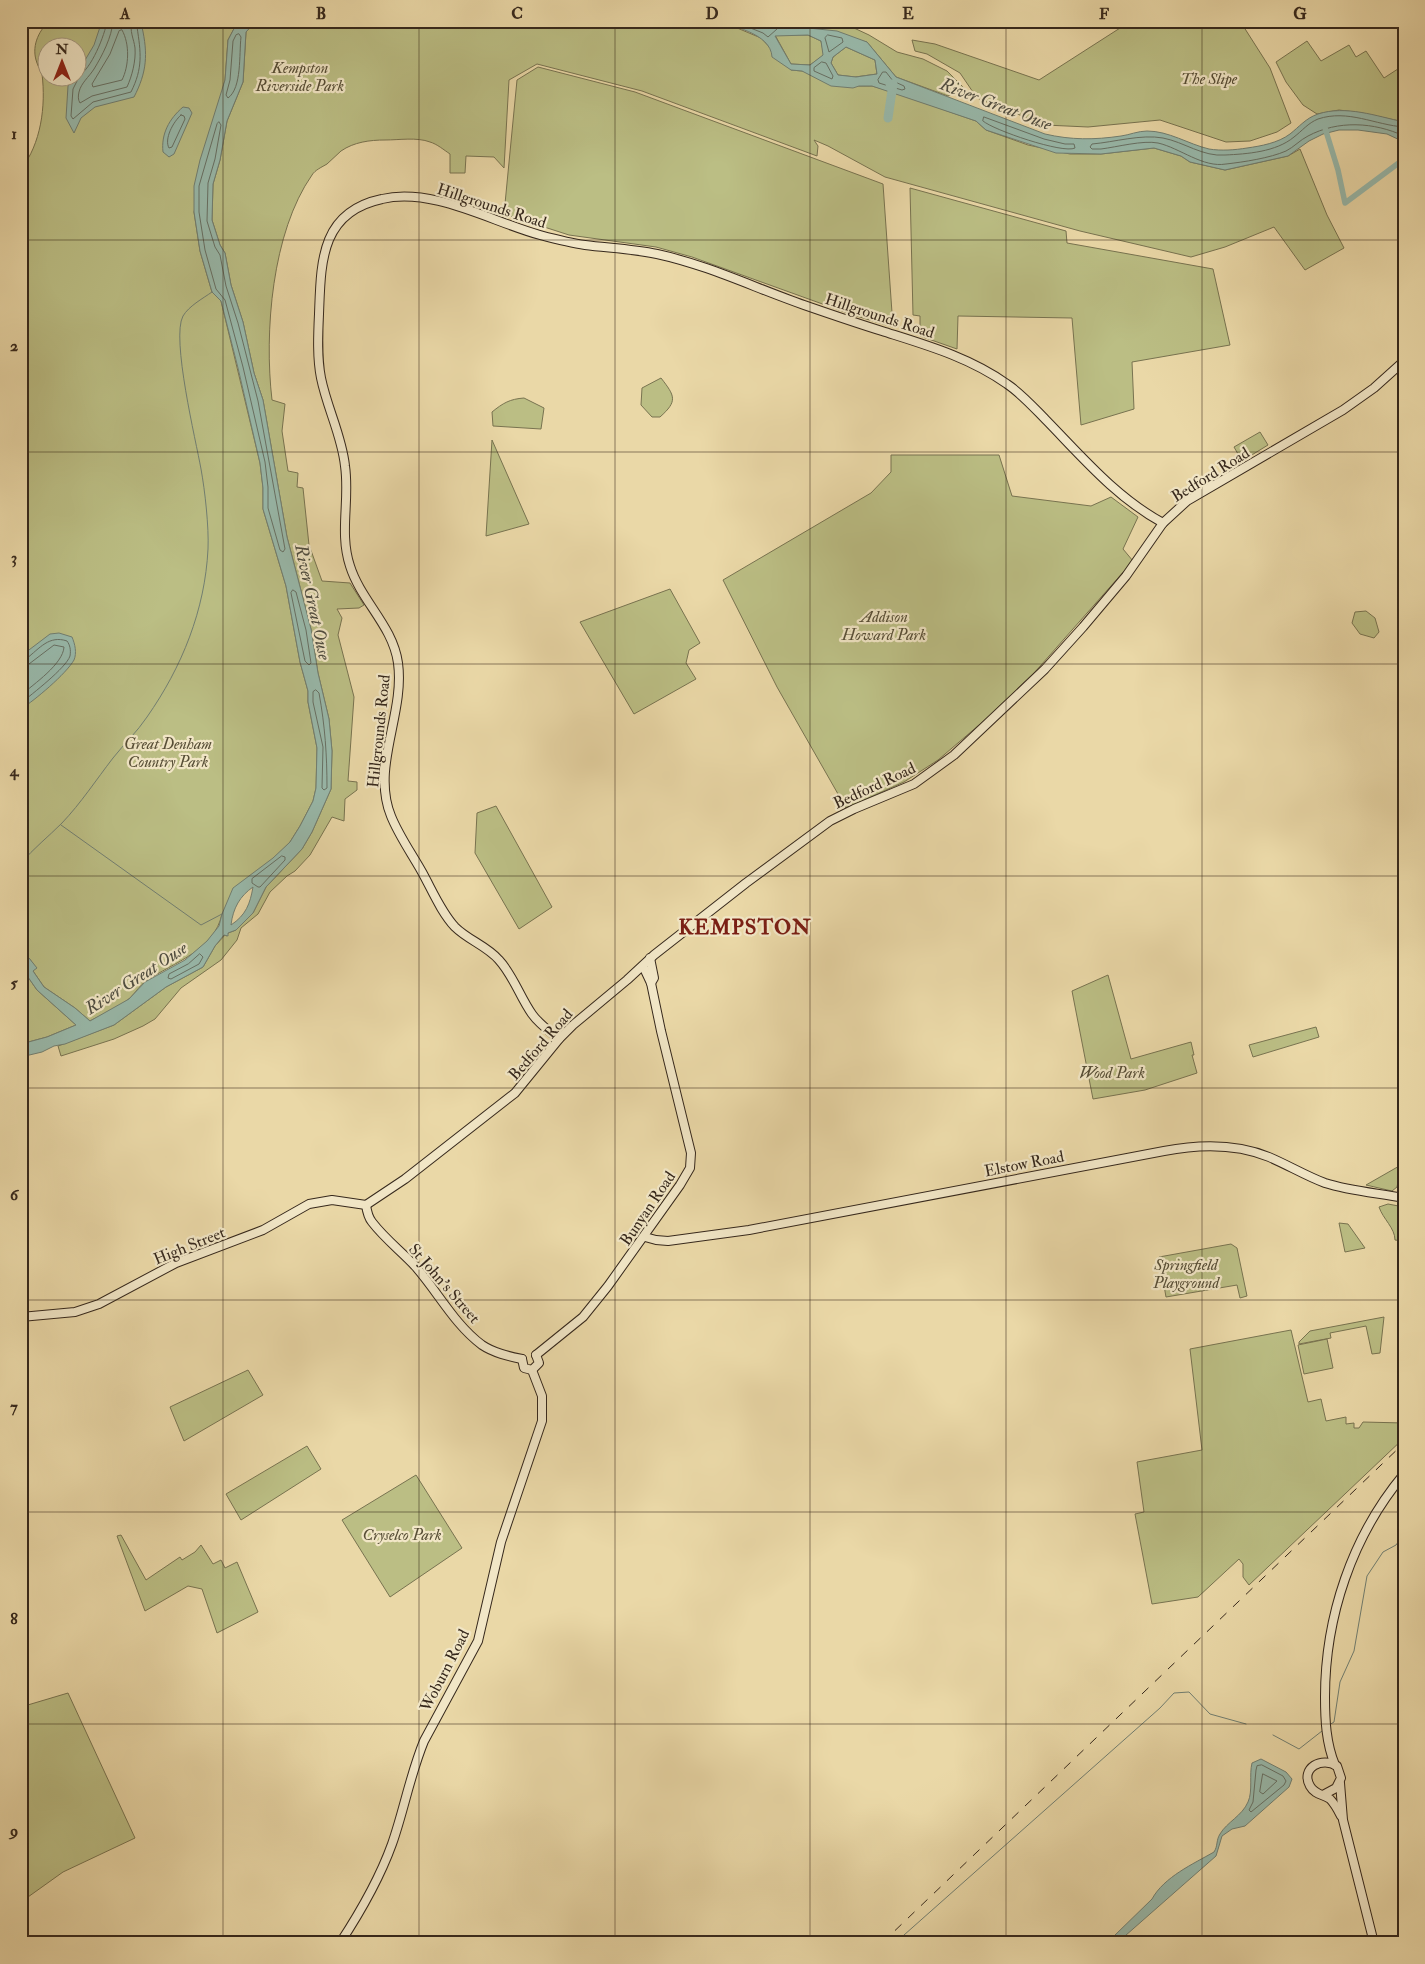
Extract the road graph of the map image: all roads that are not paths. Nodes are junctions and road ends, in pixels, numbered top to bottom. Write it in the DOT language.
graph roads {
  1 [pos="1404,362"];
  2 [pos="1163,523"];
  3 [pos="650,958"];
  4 [pos="642,966"];
  5 [pos="652,983"];
  6 [pos="559,1039"];
  7 [pos="1404,1198"];
  8 [pos="366,1205"];
  9 [pos="645,1237"];
  10 [pos="21,1318"];
  11 [pos="536,1355"];
  12 [pos="522,1358"];
  13 [pos="532,1370"];
  14 [pos="1404,1474"];
  15 [pos="1328,1743"];
  16 [pos="1318,1763"];
  17 [pos="1335,1764"];
  18 [pos="1340,1783"];
  19 [pos="1323,1795"];
  20 [pos="1343,1820"];
  21 [pos="340,1943"];
  22 [pos="1374,1943"];
  1 -- 2 [label="main road, Bedford Road"];
  2 -- 3 [label="main road, Bedford Road"];
  2 -- 6 [label="main road, Hillgrounds Road"];
  3 -- 4 [label="main road, Bedford Road"];
  3 -- 5 [label="main road, Bunyan Road"];
  4 -- 5 [label="main road, Bunyan Road"];
  4 -- 6 [label="main road, Bedford Road"];
  5 -- 9 [label="main road, Bunyan Road"];
  6 -- 8 [label="main road, Bedford Road"];
  7 -- 9 [label="main road, Elstow Road"];
  8 -- 10 [label="main road, High Street"];
  8 -- 12 [label="main road, St John's Street"];
  9 -- 11 [label="main road, Bunyan Road"];
  11 -- 12 [label="main road"];
  11 -- 13 [label="main road"];
  12 -- 13 [label="main road"];
  13 -- 21 [label="main road, Woburn Road"];
  14 -- 15 [label="main road"];
  15 -- 16 [label="main road"];
  15 -- 17 [label="main road"];
  16 -- 17 [label="main road"];
  16 -- 19 [label="main road"];
  17 -- 18 [label="main road"];
  18 -- 19 [label="main road"];
  18 -- 20 [label="main road"];
  19 -- 20 [label="main road"];
  20 -- 22 [label="main road"];
}
